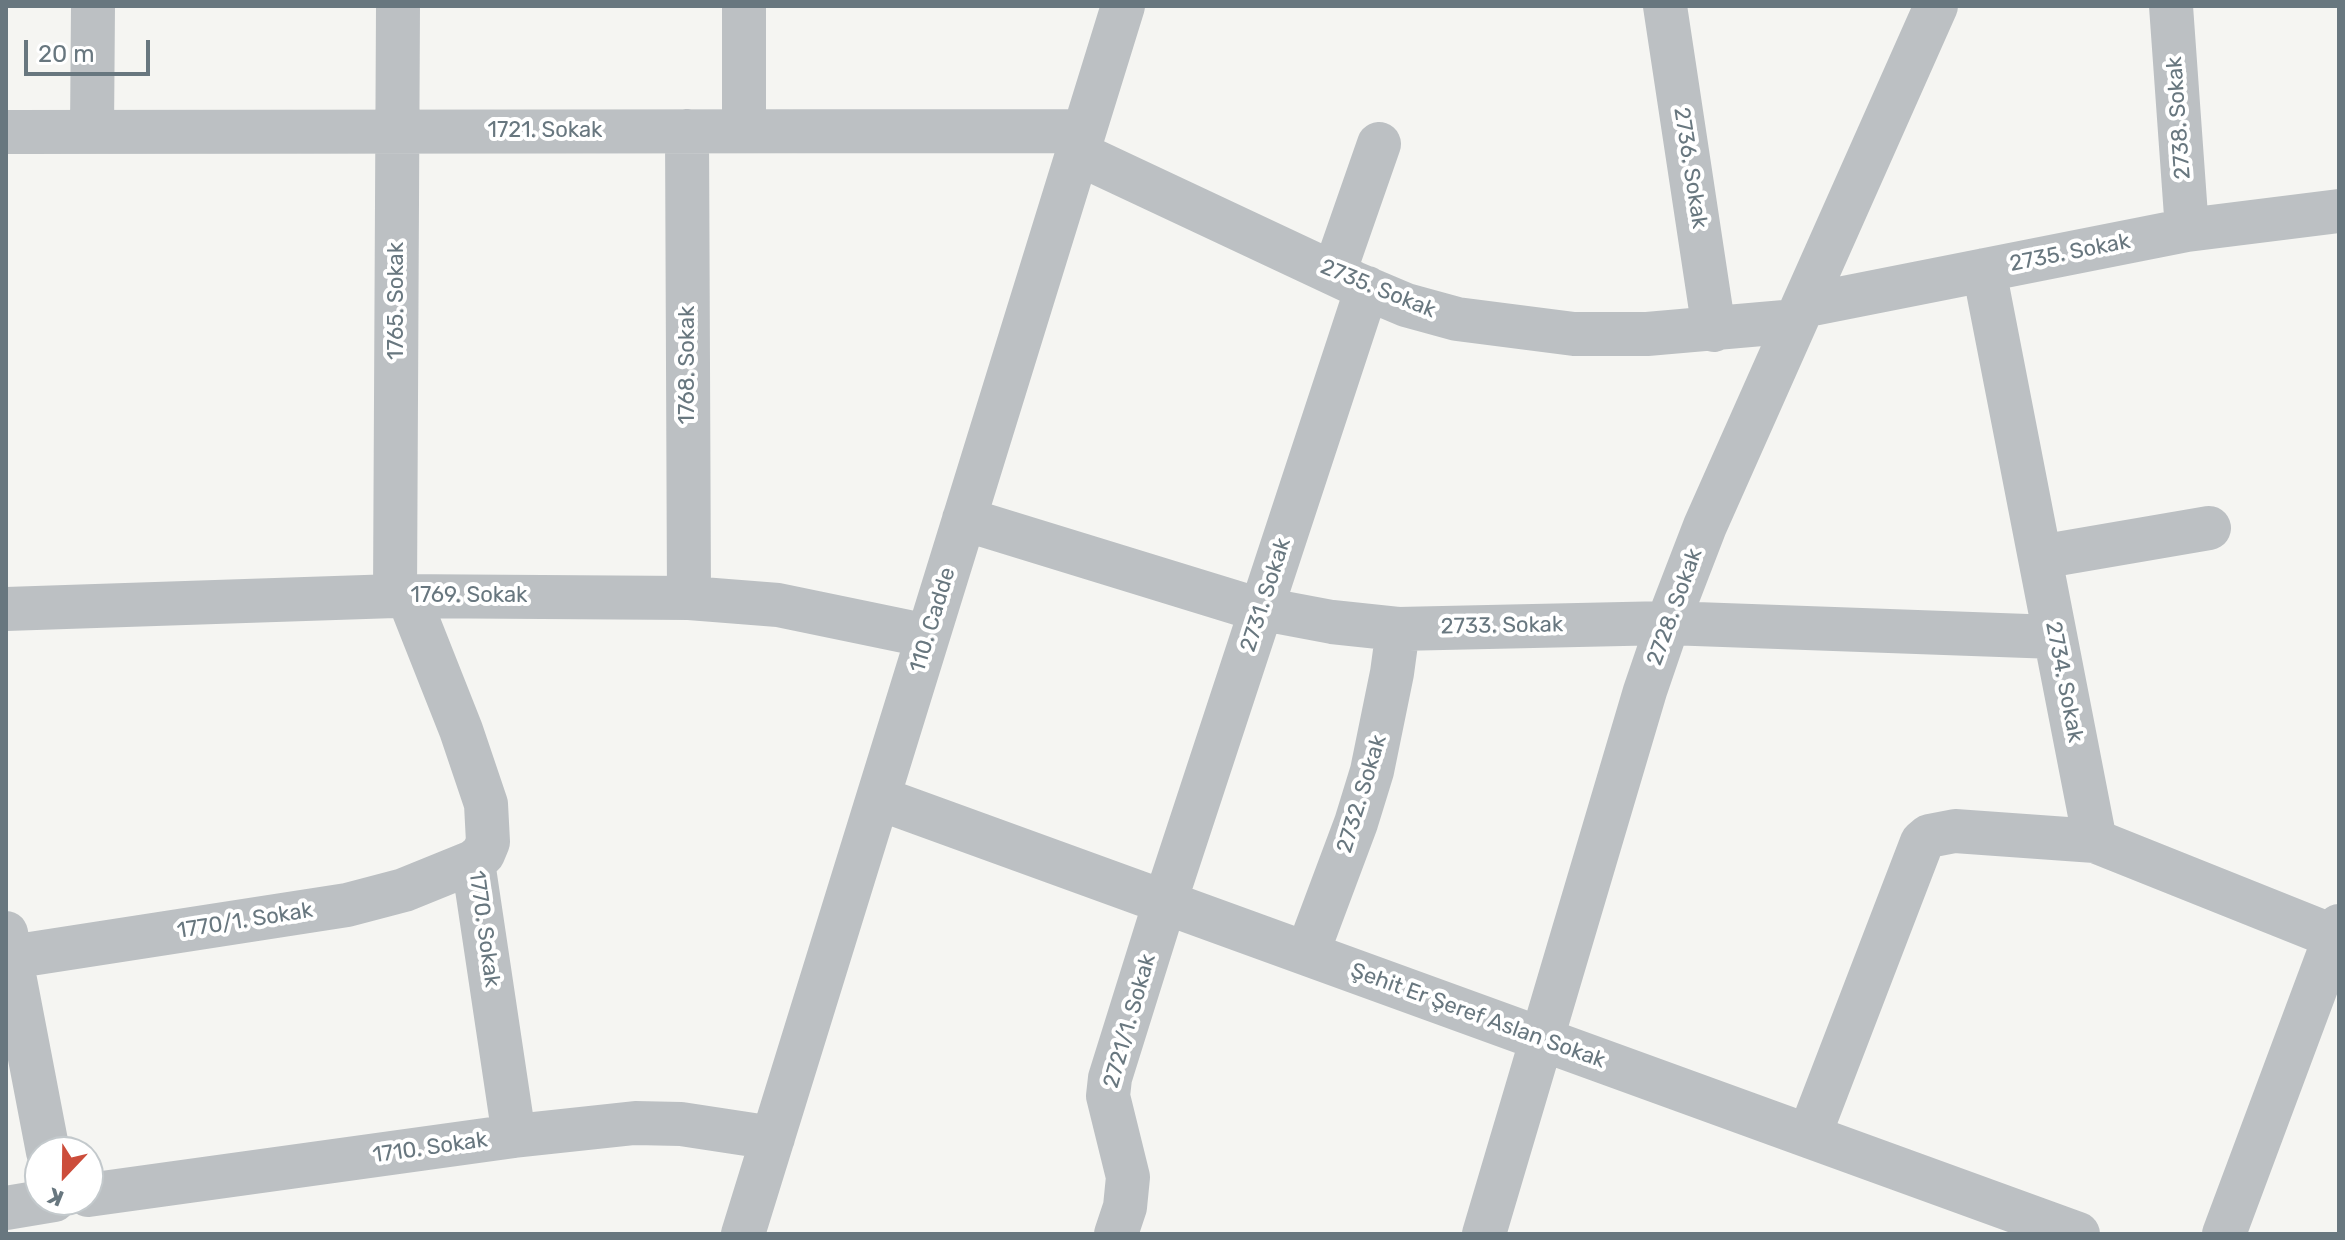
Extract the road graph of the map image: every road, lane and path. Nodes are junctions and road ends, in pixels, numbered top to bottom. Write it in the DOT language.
graph roads {
  1 [pos="93,6"];
  2 [pos="398,6"];
  3 [pos="744,6"];
  4 [pos="1123,6"];
  5 [pos="1665,6"];
  6 [pos="1936,6"];
  7 [pos="2171,6"];
  8 [pos="92,131"];
  9 [pos="398,131"];
  10 [pos="687,131"];
  11 [pos="744,131"];
  12 [pos="6,132"];
  13 [pos="1081,142"];
  14 [pos="1379,144"];
  15 [pos="2339,211"];
  16 [pos="2187,230"];
  17 [pos="1984,270"];
  18 [pos="1350,281"];
  19 [pos="1800,314"];
  20 [pos="1714,330"];
  21 [pos="964,519"];
  22 [pos="2209,528"];
  23 [pos="2040,557"];
  24 [pos="402,596"];
  25 [pos="689,598"];
  26 [pos="1261,608"];
  27 [pos="6,609"];
  28 [pos="1668,623"];
  29 [pos="1398,629"];
  30 [pos="928,636"];
  31 [pos="2055,637"];
  32 [pos="878,798"];
  33 [pos="2095,841"];
  34 [pos="473,862"];
  35 [pos="1165,902"];
  36 [pos="2336,940"];
  37 [pos="8,945"];
  38 [pos="1307,954"];
  39 [pos="1540,1039"];
  40 [pos="45,1136"];
  41 [pos="514,1136"];
  42 [pos="1809,1136"];
  43 [pos="773,1138"];
  44 [pos="104,1193"];
  45 [pos="743,1234"];
  46 [pos="1116,1234"];
  47 [pos="1484,1234"];
  48 [pos="2078,1234"];
  49 [pos="2224,1234"];
  1 -- 8 [label="street"];
  2 -- 9 [label="street, 1765. Sokak"];
  3 -- 11 [label="street"];
  4 -- 13 [label="street, 110. Cadde"];
  5 -- 20 [label="street, 2736. Sokak"];
  6 -- 19 [label="street, 2728. Sokak"];
  7 -- 16 [label="street, 2738. Sokak"];
  8 -- 9 [label="street, 1721. Sokak"];
  8 -- 12 [label="street, 1721. Sokak"];
  9 -- 10 [label="street, 1721. Sokak"];
  9 -- 24 [label="street, 1765. Sokak"];
  10 -- 11 [label="street, 1721. Sokak"];
  10 -- 25 [label="street, 1768. Sokak"];
  11 -- 13 [label="street, 1721. Sokak"];
  13 -- 18 [label="street, 2735. Sokak"];
  13 -- 21 [label="street, 110. Cadde"];
  14 -- 18 [label="street, 2731. Sokak"];
  15 -- 16 [label="street, 2735. Sokak"];
  16 -- 17 [label="street, 2735. Sokak"];
  17 -- 19 [label="street, 2735. Sokak"];
  17 -- 23 [label="street, 2734. Sokak"];
  18 -- 20 [label="street, 2735. Sokak"];
  18 -- 26 [label="street, 2731. Sokak"];
  19 -- 20 [label="street, 2735. Sokak"];
  19 -- 28 [label="street, 2728. Sokak"];
  21 -- 26 [label="street, 2733. Sokak"];
  21 -- 30 [label="street, 110. Cadde"];
  22 -- 23 [label="street"];
  23 -- 31 [label="street, 2734. Sokak"];
  24 -- 25 [label="street, 1769. Sokak"];
  24 -- 27 [label="street, 1769. Sokak"];
  24 -- 34 [label="street, 1770. Sokak"];
  25 -- 30 [label="street, 1769. Sokak"];
  26 -- 29 [label="street, 2733. Sokak"];
  26 -- 35 [label="street, 2731. Sokak"];
  28 -- 29 [label="street, 2733. Sokak"];
  28 -- 31 [label="street, 2733. Sokak"];
  28 -- 39 [label="street, 2728. Sokak"];
  29 -- 38 [label="street, 2732. Sokak"];
  30 -- 32 [label="street, 110. Cadde"];
  31 -- 33 [label="street, 2734. Sokak"];
  32 -- 35 [label="street, Şehit Er Şeref Aslan Sokak"];
  32 -- 43 [label="street, 110. Cadde"];
  33 -- 36 [label="street"];
  33 -- 42 [label="street"];
  34 -- 37 [label="street, 1770/1. Sokak"];
  34 -- 41 [label="street, 1770. Sokak"];
  35 -- 38 [label="street, Şehit Er Şeref Aslan Sokak"];
  35 -- 46 [label="street, 2721/1. Sokak"];
  36 -- 49 [label="street"];
  37 -- 40 [label="street"];
  38 -- 39 [label="street, Şehit Er Şeref Aslan Sokak"];
  39 -- 42 [label="street, Şehit Er Şeref Aslan Sokak"];
  39 -- 47 [label="street, 2728. Sokak"];
  41 -- 43 [label="street, 1710. Sokak"];
  41 -- 44 [label="street, 1710. Sokak"];
  42 -- 48 [label="street, Şehit Er Şeref Aslan Sokak"];
  43 -- 45 [label="street, 110. Cadde"];
}
